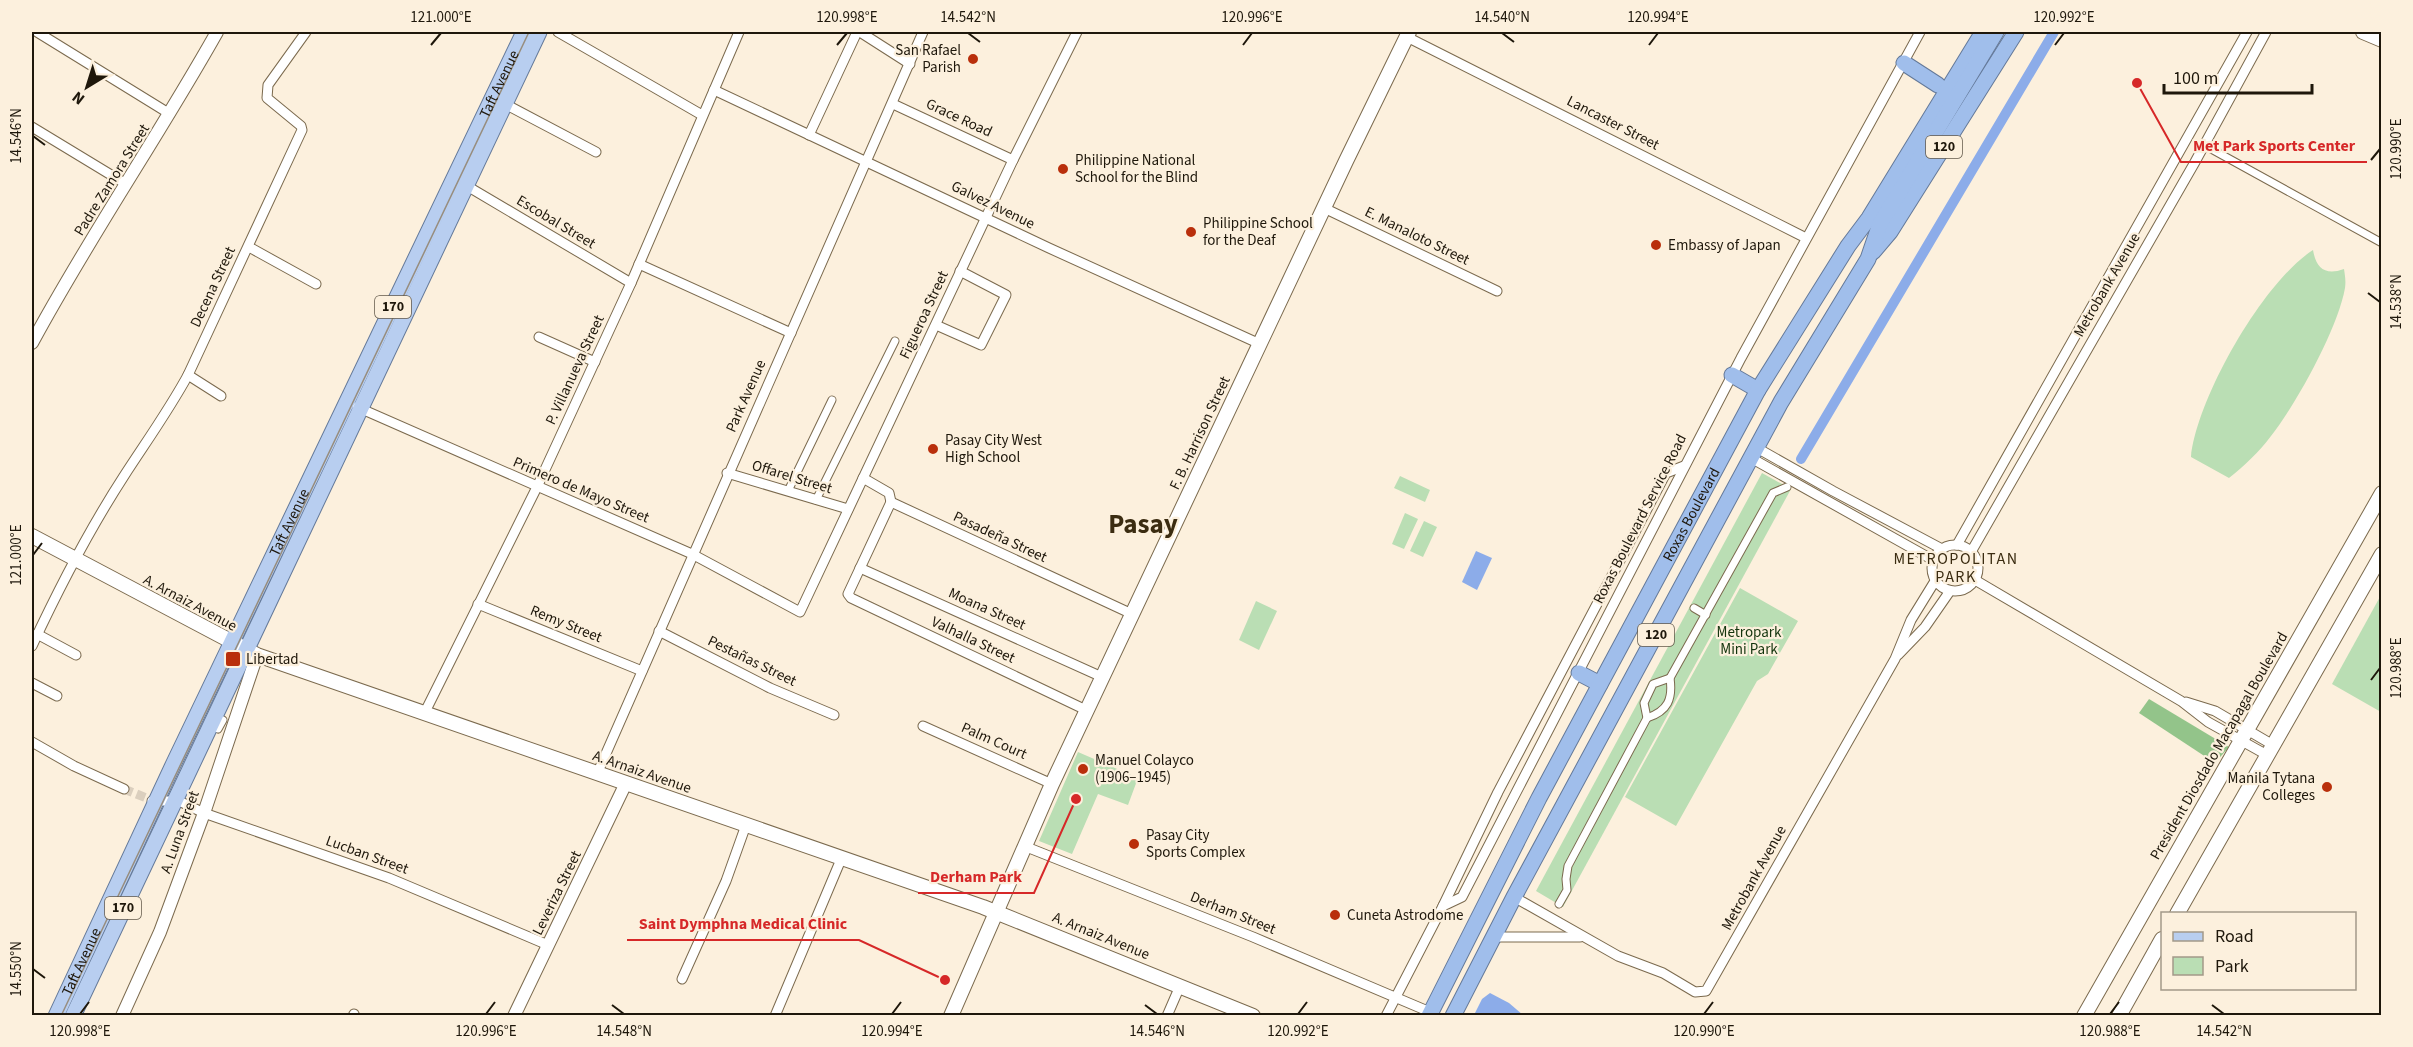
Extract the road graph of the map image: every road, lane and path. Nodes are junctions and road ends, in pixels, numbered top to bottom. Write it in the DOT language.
graph roads {
  1 [pos="37,32"];
  2 [pos="217,32"];
  3 [pos="306,32"];
  4 [pos="524,32"];
  5 [pos="539,32"];
  6 [pos="558,32"];
  7 [pos="739,32"];
  8 [pos="858,32"];
  9 [pos="924,32"];
  10 [pos="1077,32"];
  11 [pos="1920,32"];
  12 [pos="1971,32"];
  13 [pos="1983,32"];
  14 [pos="1996,32"];
  15 [pos="2016,32"];
  16 [pos="2247,32"];
  17 [pos="2266,32"];
  18 [pos="2363,32"];
  19 [pos="1408,34"];
  20 [pos="2382,40"];
  21 [pos="1904,63"];
  22 [pos="910,64"];
  23 [pos="514,69"];
  24 [pos="1938,85"];
  25 [pos="714,90"];
  26 [pos="893,104"];
  27 [pos="505,105"];
  28 [pos="170,114"];
  29 [pos="702,115"];
  30 [pos="32,127"];
  31 [pos="809,135"];
  32 [pos="1921,143"];
  33 [pos="2204,145"];
  34 [pos="596,152"];
  35 [pos="1013,160"];
  36 [pos="866,162"];
  37 [pos="469,163"];
  38 [pos="126,184"];
  39 [pos="467,186"];
  40 [pos="1324,208"];
  41 [pos="986,218"];
  42 [pos="1806,238"];
  43 [pos="2382,243"];
  44 [pos="1848,246"];
  45 [pos="249,247"];
  46 [pos="1868,259"];
  47 [pos="639,264"];
  48 [pos="420,267"];
  49 [pos="960,271"];
  50 [pos="631,283"];
  51 [pos="316,284"];
  52 [pos="1497,291"];
  53 [pos="936,325"];
  54 [pos="790,333"];
  55 [pos="539,337"];
  56 [pos="895,341"];
  57 [pos="32,343"];
  58 [pos="1260,344"];
  59 [pos="595,362"];
  60 [pos="188,375"];
  61 [pos="1732,375"];
  62 [pos="1758,390"];
  63 [pos="221,396"];
  64 [pos="832,400"];
  65 [pos="354,405"];
  66 [pos="1754,453"];
  67 [pos="1684,466"];
  68 [pos="727,473"];
  69 [pos="863,478"];
  70 [pos="1811,478"];
  71 [pos="537,487"];
  72 [pos="1787,487"];
  73 [pos="1806,488"];
  74 [pos="788,491"];
  75 [pos="2382,493"];
  76 [pos="816,500"];
  77 [pos="891,502"];
  78 [pos="848,509"];
  79 [pos="32,536"];
  80 [pos="1957,545"];
  81 [pos="1942,549"];
  82 [pos="1971,552"];
  83 [pos="692,554"];
  84 [pos="2382,554"];
  85 [pos="75,560"];
  86 [pos="1933,560"];
  87 [pos="860,568"];
  88 [pos="1975,580"];
  89 [pos="1935,581"];
  90 [pos="1950,591"];
  91 [pos="478,604"];
  92 [pos="1694,608"];
  93 [pos="800,612"];
  94 [pos="1132,614"];
  95 [pos="1706,615"];
  96 [pos="659,631"];
  97 [pos="37,634"];
  98 [pos="232,643"];
  99 [pos="32,645"];
  100 [pos="251,653"];
  101 [pos="76,654"];
  102 [pos="1895,659"];
  103 [pos="642,671"];
  104 [pos="1579,673"];
  105 [pos="1102,677"];
  106 [pos="1670,678"];
  107 [pos="32,683"];
  108 [pos="1600,684"];
  109 [pos="57,696"];
  110 [pos="1086,710"];
  111 [pos="424,714"];
  112 [pos="834,715"];
  113 [pos="1647,718"];
  114 [pos="923,726"];
  115 [pos="2244,735"];
  116 [pos="32,742"];
  117 [pos="2270,750"];
  118 [pos="597,774"];
  119 [pos="626,783"];
  120 [pos="1052,784"];
  121 [pos="124,789"];
  122 [pos="153,801"];
  123 [pos="173,801"];
  124 [pos="204,813"];
  125 [pos="746,825"];
  126 [pos="1024,846"];
  127 [pos="842,857"];
  128 [pos="1514,897"];
  129 [pos="1559,904"];
  130 [pos="1443,906"];
  131 [pos="996,912"];
  132 [pos="2178,912"];
  133 [pos="1494,937"];
  134 [pos="1582,938"];
  135 [pos="2161,942"];
  136 [pos="548,945"];
  137 [pos="682,979"];
  138 [pos="1180,986"];
  139 [pos="1395,997"];
  140 [pos="1429,1014"];
  141 [pos="56,1016"];
  142 [pos="73,1016"];
  143 [pos="122,1016"];
  144 [pos="514,1016"];
  145 [pos="774,1016"];
  146 [pos="951,1016"];
  147 [pos="1167,1016"];
  148 [pos="1253,1016"];
  149 [pos="1386,1016"];
  150 [pos="1453,1016"];
  151 [pos="2084,1016"];
  152 [pos="2119,1016"];
  1 -- 28 [label="street"];
  2 -- 28 [label="street, Padre Zamora Street"];
  3 -- 45 [label="street, Decena Street"];
  4 -- 23 [label="main road, Taft Avenue / 170"];
  5 -- 23 [label="main road, Taft Avenue / 170"];
  6 -- 29 [label="street"];
  7 -- 25 [label="street, P. Villanueva Street"];
  8 -- 22 [label="street"];
  8 -- 31 [label="street"];
  9 -- 22 [label="street, Park Avenue"];
  10 -- 35 [label="street, Figueroa Street"];
  11 -- 21 [label="street, Roxas Boulevard Service Road"];
  12 -- 24 [label="highway, 120"];
  13 -- 32 [label="highway, Roxas Boulevard / 120"];
  14 -- 32 [label="highway, Roxas Boulevard / 120"];
  15 -- 46 [label="highway, 120"];
  16 -- 80 [label="street, Metrobank Avenue"];
  17 -- 33 [label="street, Metrobank Avenue"];
  18 -- 20 [label="main road"];
  19 -- 40 [label="main road, F. B. Harrison Street"];
  19 -- 42 [label="street, Lancaster Street"];
  21 -- 24 [label="highway"];
  21 -- 42 [label="street, Roxas Boulevard Service Road"];
  22 -- 26 [label="street, Park Avenue"];
  23 -- 27 [label="main road, Taft Avenue / 170"];
  23 -- 37 [label="main road, Taft Avenue / 170"];
  24 -- 44 [label="highway, 120"];
  25 -- 29 [label="street, P. Villanueva Street"];
  25 -- 31 [label="street, Galvez Avenue"];
  26 -- 35 [label="street, Grace Road"];
  26 -- 36 [label="street, Park Avenue"];
  27 -- 34 [label="street"];
  27 -- 37 [label="main road, Taft Avenue / 170"];
  28 -- 38 [label="street, Padre Zamora Street"];
  29 -- 47 [label="street, P. Villanueva Street"];
  30 -- 38 [label="street"];
  31 -- 36 [label="street, Galvez Avenue"];
  32 -- 44 [label="highway, Roxas Boulevard / 120"];
  32 -- 46 [label="highway, Roxas Boulevard / 120"];
  33 -- 43 [label="street"];
  33 -- 82 [label="street, Metrobank Avenue"];
  35 -- 41 [label="street, Figueroa Street"];
  36 -- 41 [label="street, Galvez Avenue"];
  36 -- 54 [label="street, Park Avenue"];
  37 -- 39 [label="main road, Taft Avenue / 170"];
  37 -- 48 [label="main road, Taft Avenue / 170"];
  38 -- 57 [label="street, Padre Zamora Street"];
  39 -- 48 [label="main road, Taft Avenue / 170"];
  39 -- 50 [label="street, Escobal Street"];
  40 -- 52 [label="street, E. Manaloto Street"];
  40 -- 58 [label="main road, F. B. Harrison Street"];
  41 -- 49 [label="street, Figueroa Street"];
  41 -- 58 [label="street, Galvez Avenue"];
  42 -- 61 [label="street, Roxas Boulevard Service Road"];
  44 -- 62 [label="highway, Roxas Boulevard / 120"];
  45 -- 51 [label="street"];
  45 -- 60 [label="street, Decena Street"];
  46 -- 66 [label="highway, Roxas Boulevard / 120"];
  47 -- 50 [label="street, P. Villanueva Street"];
  47 -- 54 [label="street"];
  48 -- 65 [label="main road, Taft Avenue / 170"];
  49 -- 53 [label="street, Figueroa Street"];
  49 -- 53 [label="street"];
  50 -- 59 [label="street, P. Villanueva Street"];
  53 -- 69 [label="street, Figueroa Street"];
  54 -- 68 [label="street, Park Avenue"];
  55 -- 59 [label="street"];
  56 -- 76 [label="street"];
  58 -- 94 [label="main road, F. B. Harrison Street"];
  59 -- 71 [label="street, P. Villanueva Street"];
  60 -- 63 [label="street"];
  60 -- 85 [label="street, Decena Street"];
  61 -- 62 [label="highway"];
  61 -- 67 [label="street, Roxas Boulevard Service Road"];
  62 -- 108 [label="highway, Roxas Boulevard / 120"];
  64 -- 74 [label="street"];
  65 -- 71 [label="street, Primero de Mayo Street"];
  65 -- 98 [label="main road, Taft Avenue / 170"];
  65 -- 100 [label="main road, Taft Avenue / 170"];
  66 -- 70 [label="street"];
  66 -- 73 [label="street"];
  66 -- 128 [label="highway, Roxas Boulevard / 120"];
  67 -- 104 [label="street, Roxas Boulevard Service Road"];
  67 -- 130 [label="street"];
  68 -- 74 [label="street, Offarel Street"];
  68 -- 83 [label="street, Park Avenue"];
  69 -- 77 [label="street, Pasadeña Street"];
  69 -- 78 [label="street, Figueroa Street"];
  70 -- 73 [label="street"];
  70 -- 81 [label="street"];
  71 -- 83 [label="street, Primero de Mayo Street"];
  71 -- 91 [label="street, P. Villanueva Street"];
  72 -- 95 [label="street"];
  73 -- 86 [label="street"];
  74 -- 76 [label="street, Offarel Street"];
  75 -- 115 [label="main road, President Diosdado Macapagal Boulevard"];
  76 -- 78 [label="street, Offarel Street"];
  77 -- 87 [label="street"];
  77 -- 94 [label="street, Pasadeña Street"];
  78 -- 93 [label="street, Figueroa Street"];
  79 -- 85 [label="main road, A. Arnaiz Avenue"];
  80 -- 81 [label="street"];
  80 -- 82 [label="street"];
  81 -- 86 [label="street"];
  82 -- 88 [label="street"];
  83 -- 93 [label="street, Primero de Mayo Street"];
  83 -- 96 [label="street, Park Avenue"];
  84 -- 117 [label="main road"];
  85 -- 97 [label="street, Decena Street"];
  85 -- 98 [label="main road, A. Arnaiz Avenue"];
  86 -- 89 [label="street"];
  87 -- 105 [label="street, Moana Street"];
  87 -- 110 [label="street, Valhalla Street"];
  88 -- 90 [label="street"];
  88 -- 115 [label="street"];
  89 -- 90 [label="street"];
  89 -- 102 [label="street, Metrobank Avenue"];
  90 -- 102 [label="street, Metrobank Avenue"];
  91 -- 103 [label="street, Remy Street"];
  91 -- 111 [label="street, P. Villanueva Street"];
  92 -- 95 [label="street"];
  94 -- 105 [label="main road, F. B. Harrison Street"];
  95 -- 106 [label="street"];
  96 -- 103 [label="street, Park Avenue"];
  96 -- 112 [label="street, Pestañas Street"];
  97 -- 99 [label="street, Decena Street"];
  97 -- 101 [label="street"];
  98 -- 100 [label="main road, A. Arnaiz Avenue"];
  98 -- 122 [label="main road, Taft Avenue / 170"];
  100 -- 111 [label="main road, A. Arnaiz Avenue"];
  100 -- 123 [label="main road, Taft Avenue / 170"];
  100 -- 124 [label="street, A. Luna Street"];
  102 -- 134 [label="street, Metrobank Avenue"];
  103 -- 118 [label="street, Park Avenue"];
  104 -- 108 [label="highway"];
  104 -- 130 [label="street, Roxas Boulevard Service Road"];
  105 -- 110 [label="main road, F. B. Harrison Street"];
  106 -- 113 [label="street"];
  106 -- 113 [label="street"];
  107 -- 109 [label="street"];
  108 -- 140 [label="highway, Roxas Boulevard / 120"];
  110 -- 120 [label="main road, F. B. Harrison Street"];
  111 -- 118 [label="main road, A. Arnaiz Avenue"];
  113 -- 129 [label="street"];
  114 -- 120 [label="street, Palm Court"];
  115 -- 117 [label="street"];
  115 -- 151 [label="main road, President Diosdado Macapagal Boulevard"];
  116 -- 121 [label="street"];
  117 -- 132 [label="main road"];
  118 -- 119 [label="main road, A. Arnaiz Avenue"];
  119 -- 125 [label="main road, A. Arnaiz Avenue"];
  119 -- 136 [label="street, Leveriza Street"];
  120 -- 126 [label="main road, F. B. Harrison Street"];
  122 -- 123 [label="street"];
  122 -- 141 [label="main road, Taft Avenue / 170"];
  123 -- 124 [label="street, Lucban Street"];
  123 -- 142 [label="main road, Taft Avenue / 170"];
  124 -- 136 [label="street, Lucban Street"];
  124 -- 143 [label="street, A. Luna Street"];
  125 -- 127 [label="main road, A. Arnaiz Avenue"];
  125 -- 137 [label="street"];
  126 -- 131 [label="main road, F. B. Harrison Street"];
  126 -- 139 [label="street, Derham Street"];
  127 -- 131 [label="main road, A. Arnaiz Avenue"];
  127 -- 145 [label="street"];
  128 -- 133 [label="highway, Roxas Boulevard / 120"];
  128 -- 134 [label="street, Metrobank Avenue"];
  130 -- 139 [label="street, Roxas Boulevard Service Road"];
  131 -- 138 [label="main road, A. Arnaiz Avenue"];
  131 -- 146 [label="main road, F. B. Harrison Street"];
  133 -- 134 [label="street, Metrobank Avenue"];
  133 -- 150 [label="highway, Roxas Boulevard / 120"];
  135 -- 152 [label="main road"];
  136 -- 144 [label="street, Leveriza Street"];
  138 -- 147 [label="street"];
  138 -- 148 [label="main road, A. Arnaiz Avenue"];
  139 -- 140 [label="street, Derham Street"];
  139 -- 149 [label="street, Roxas Boulevard Service Road"];
}
